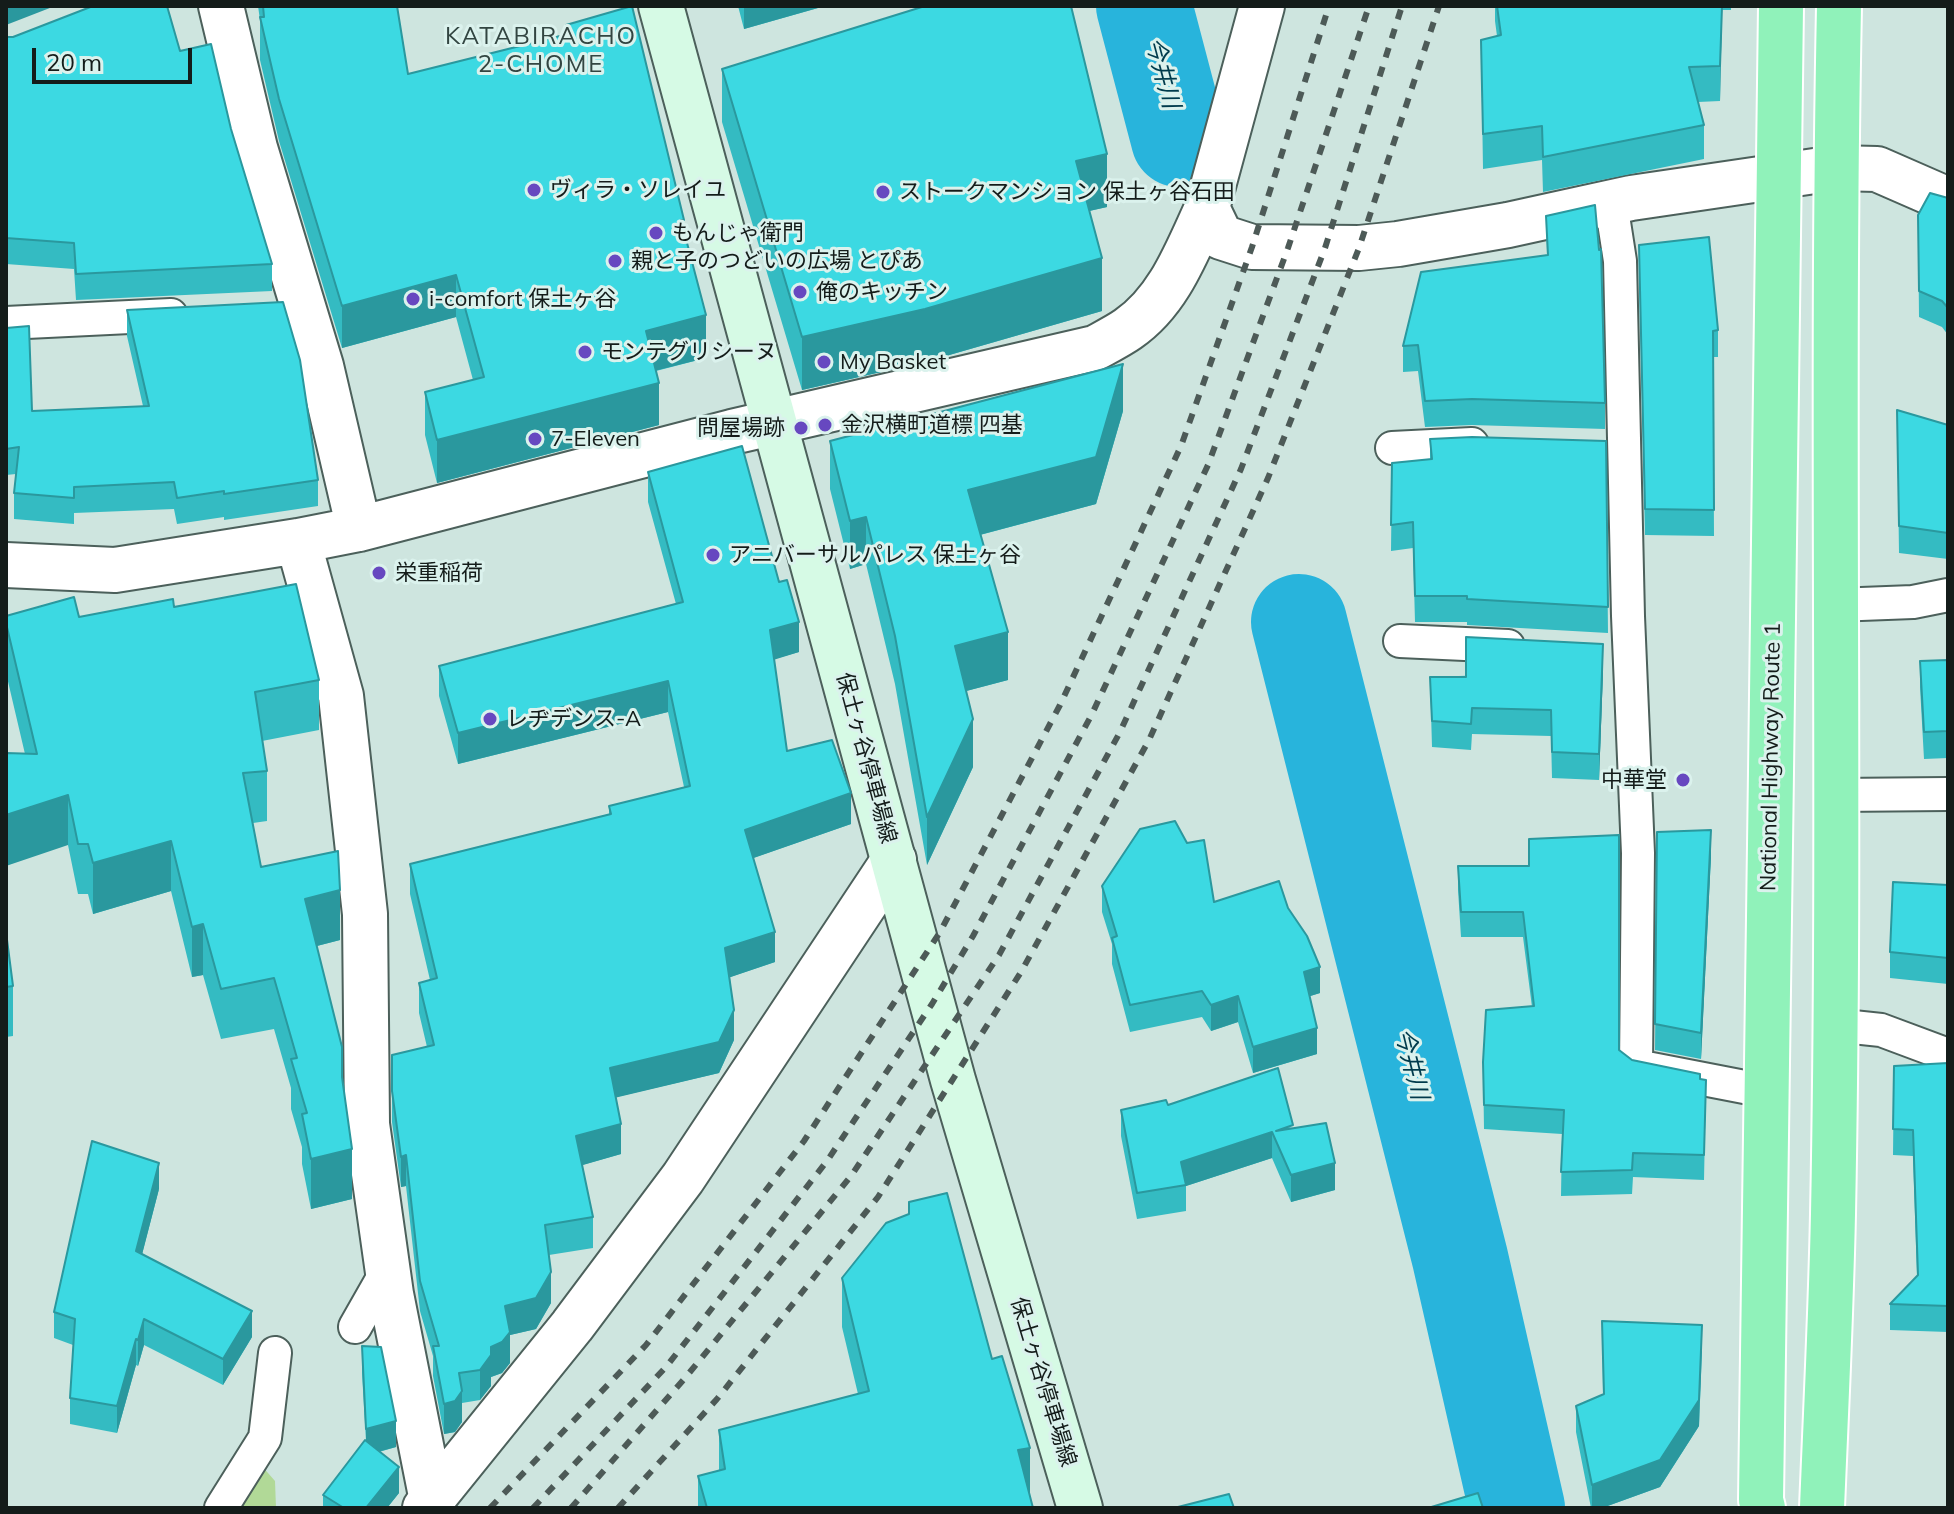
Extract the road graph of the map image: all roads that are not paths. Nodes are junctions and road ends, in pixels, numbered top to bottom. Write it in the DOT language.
graph roads {
  1 [pos="221,6"];
  2 [pos="661,6"];
  3 [pos="1262,6"];
  4 [pos="1781,6"];
  5 [pos="1839,6"];
  6 [pos="1835,168"];
  7 [pos="1782,176"];
  8 [pos="1948,200"];
  9 [pos="1611,203"];
  10 [pos="1207,208"];
  11 [pos="194,314"];
  12 [pos="6,323"];
  13 [pos="776,421"];
  14 [pos="1502,445"];
  15 [pos="1392,448"];
  16 [pos="359,529"];
  17 [pos="298,541"];
  18 [pos="6,565"];
  19 [pos="1948,595"];
  20 [pos="1835,605"];
  21 [pos="1400,641"];
  22 [pos="1538,648"];
  23 [pos="1948,794"];
  24 [pos="1836,795"];
  25 [pos="894,860"];
  26 [pos="1834,1025"];
  27 [pos="1948,1055"];
  28 [pos="1765,1091"];
  29 [pos="388,1269"];
  30 [pos="355,1327"];
  31 [pos="275,1353"];
  32 [pos="428,1504"];
  33 [pos="221,1508"];
  34 [pos="1080,1508"];
  35 [pos="1763,1508"];
  36 [pos="1822,1508"];
  1 -- 16 [label="street"];
  2 -- 13 [label="main road, 保土ヶ谷停車場線"];
  3 -- 10 [label="street"];
  4 -- 7 [label="highway, National Highway Route 1"];
  5 -- 6 [label="highway"];
  6 -- 7 [label="street"];
  6 -- 8 [label="street"];
  6 -- 20 [label="highway"];
  7 -- 9 [label="street"];
  7 -- 28 [label="highway, National Highway Route 1"];
  9 -- 10 [label="street"];
  9 -- 28 [label="lane"];
  10 -- 13 [label="street"];
  11 -- 12 [label="lane"];
  13 -- 16 [label="street"];
  13 -- 25 [label="main road, 保土ヶ谷停車場線"];
  14 -- 15 [label="lane"];
  16 -- 17 [label="street"];
  17 -- 18 [label="street"];
  17 -- 29 [label="street"];
  19 -- 20 [label="lane"];
  20 -- 24 [label="highway"];
  21 -- 22 [label="lane"];
  23 -- 24 [label="lane"];
  24 -- 26 [label="highway"];
  25 -- 32 [label="street"];
  25 -- 34 [label="main road, 保土ヶ谷停車場線"];
  26 -- 27 [label="lane"];
  26 -- 36 [label="highway"];
  28 -- 35 [label="highway, National Highway Route 1"];
  29 -- 30 [label="lane"];
  29 -- 32 [label="street"];
  31 -- 33 [label="lane"];
}
